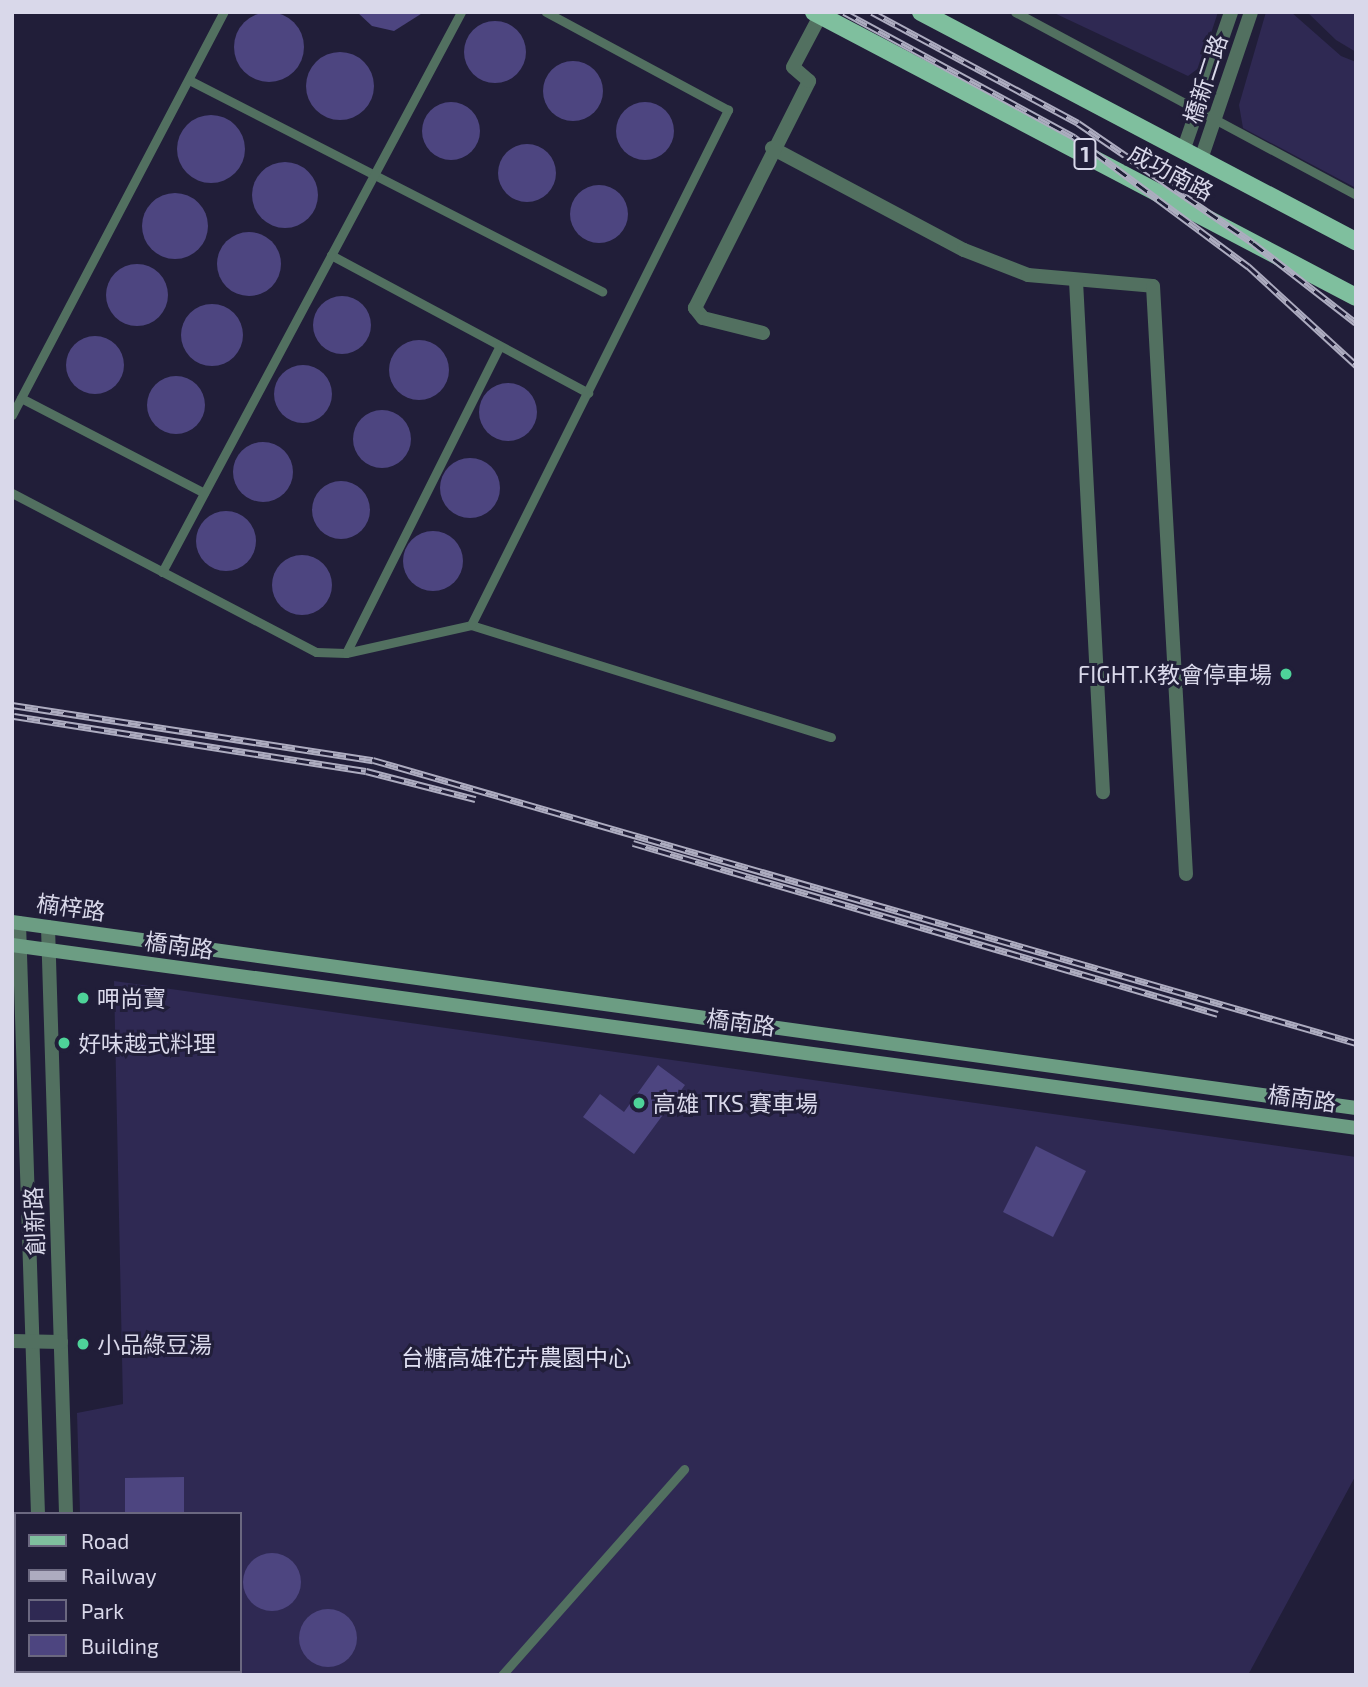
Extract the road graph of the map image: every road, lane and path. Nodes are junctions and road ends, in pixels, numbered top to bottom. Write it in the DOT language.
graph roads {
  1 [pos="224,12"];
  2 [pos="461,12"];
  3 [pos="546,12"];
  4 [pos="921,12"];
  5 [pos="1015,12"];
  6 [pos="1231,12"];
  7 [pos="1251,12"];
  8 [pos="817,14"];
  9 [pos="191,81"];
  10 [pos="1200,111"];
  11 [pos="1218,120"];
  12 [pos="772,148"];
  13 [pos="1183,151"];
  14 [pos="1200,159"];
  15 [pos="373,176"];
  16 [pos="1356,195"];
  17 [pos="1356,241"];
  18 [pos="331,255"];
  19 [pos="1076,281"];
  20 [pos="602,291"];
  21 [pos="1356,297"];
  22 [pos="763,333"];
  23 [pos="500,346"];
  24 [pos="588,393"];
  25 [pos="21,398"];
  26 [pos="12,415"];
  27 [pos="12,493"];
  28 [pos="204,494"];
  29 [pos="162,572"];
  30 [pos="471,625"];
  31 [pos="346,653"];
  32 [pos="831,737"];
  33 [pos="1102,792"];
  34 [pos="1186,874"];
  35 [pos="16,923"];
  36 [pos="48,927"];
  37 [pos="123,938"];
  38 [pos="16,946"];
  39 [pos="49,950"];
  40 [pos="119,960"];
  41 [pos="1356,1108"];
  42 [pos="1356,1128"];
  43 [pos="12,1341"];
  44 [pos="33,1341"];
  45 [pos="61,1342"];
  46 [pos="684,1469"];
  47 [pos="38,1512"];
  48 [pos="66,1512"];
  49 [pos="502,1675"];
  1 -- 9 [label="lane"];
  2 -- 15 [label="lane"];
  3 -- 24 [label="lane"];
  4 -- 13 [label="main road, 成功南路 / 1"];
  5 -- 10 [label="lane"];
  6 -- 10 [label="street, 橋新二路"];
  7 -- 11 [label="street, 橋新二路"];
  8 -- 12 [label="street"];
  8 -- 21 [label="main road, 成功南路 / 1"];
  9 -- 15 [label="lane"];
  9 -- 25 [label="lane"];
  10 -- 11 [label="lane"];
  10 -- 13 [label="street, 橋新二路"];
  11 -- 14 [label="street, 橋新二路"];
  11 -- 16 [label="lane"];
  12 -- 19 [label="street"];
  12 -- 22 [label="street"];
  13 -- 14 [label="main road, 成功南路 / 1"];
  14 -- 17 [label="main road, 成功南路 / 1"];
  15 -- 18 [label="lane"];
  15 -- 20 [label="lane"];
  18 -- 23 [label="lane"];
  18 -- 28 [label="lane"];
  19 -- 33 [label="street"];
  19 -- 34 [label="street"];
  23 -- 24 [label="lane"];
  23 -- 31 [label="lane"];
  24 -- 30 [label="lane"];
  25 -- 26 [label="lane"];
  25 -- 28 [label="lane"];
  27 -- 29 [label="lane"];
  28 -- 29 [label="lane"];
  29 -- 31 [label="lane"];
  30 -- 31 [label="lane"];
  30 -- 32 [label="lane"];
  35 -- 36 [label="street, 楠梓路"];
  35 -- 38 [label="street, 創新路"];
  36 -- 37 [label="street, 楠梓路"];
  36 -- 39 [label="street, 創新路"];
  37 -- 41 [label="street, 橋南路"];
  38 -- 39 [label="street, 楠梓路"];
  38 -- 44 [label="street, 創新路"];
  39 -- 40 [label="street, 楠梓路"];
  39 -- 45 [label="street, 創新路"];
  40 -- 42 [label="street, 橋南路"];
  43 -- 44 [label="street"];
  44 -- 45 [label="street"];
  44 -- 47 [label="street, 創新路"];
  45 -- 48 [label="street, 創新路"];
  46 -- 49 [label="lane"];
}
